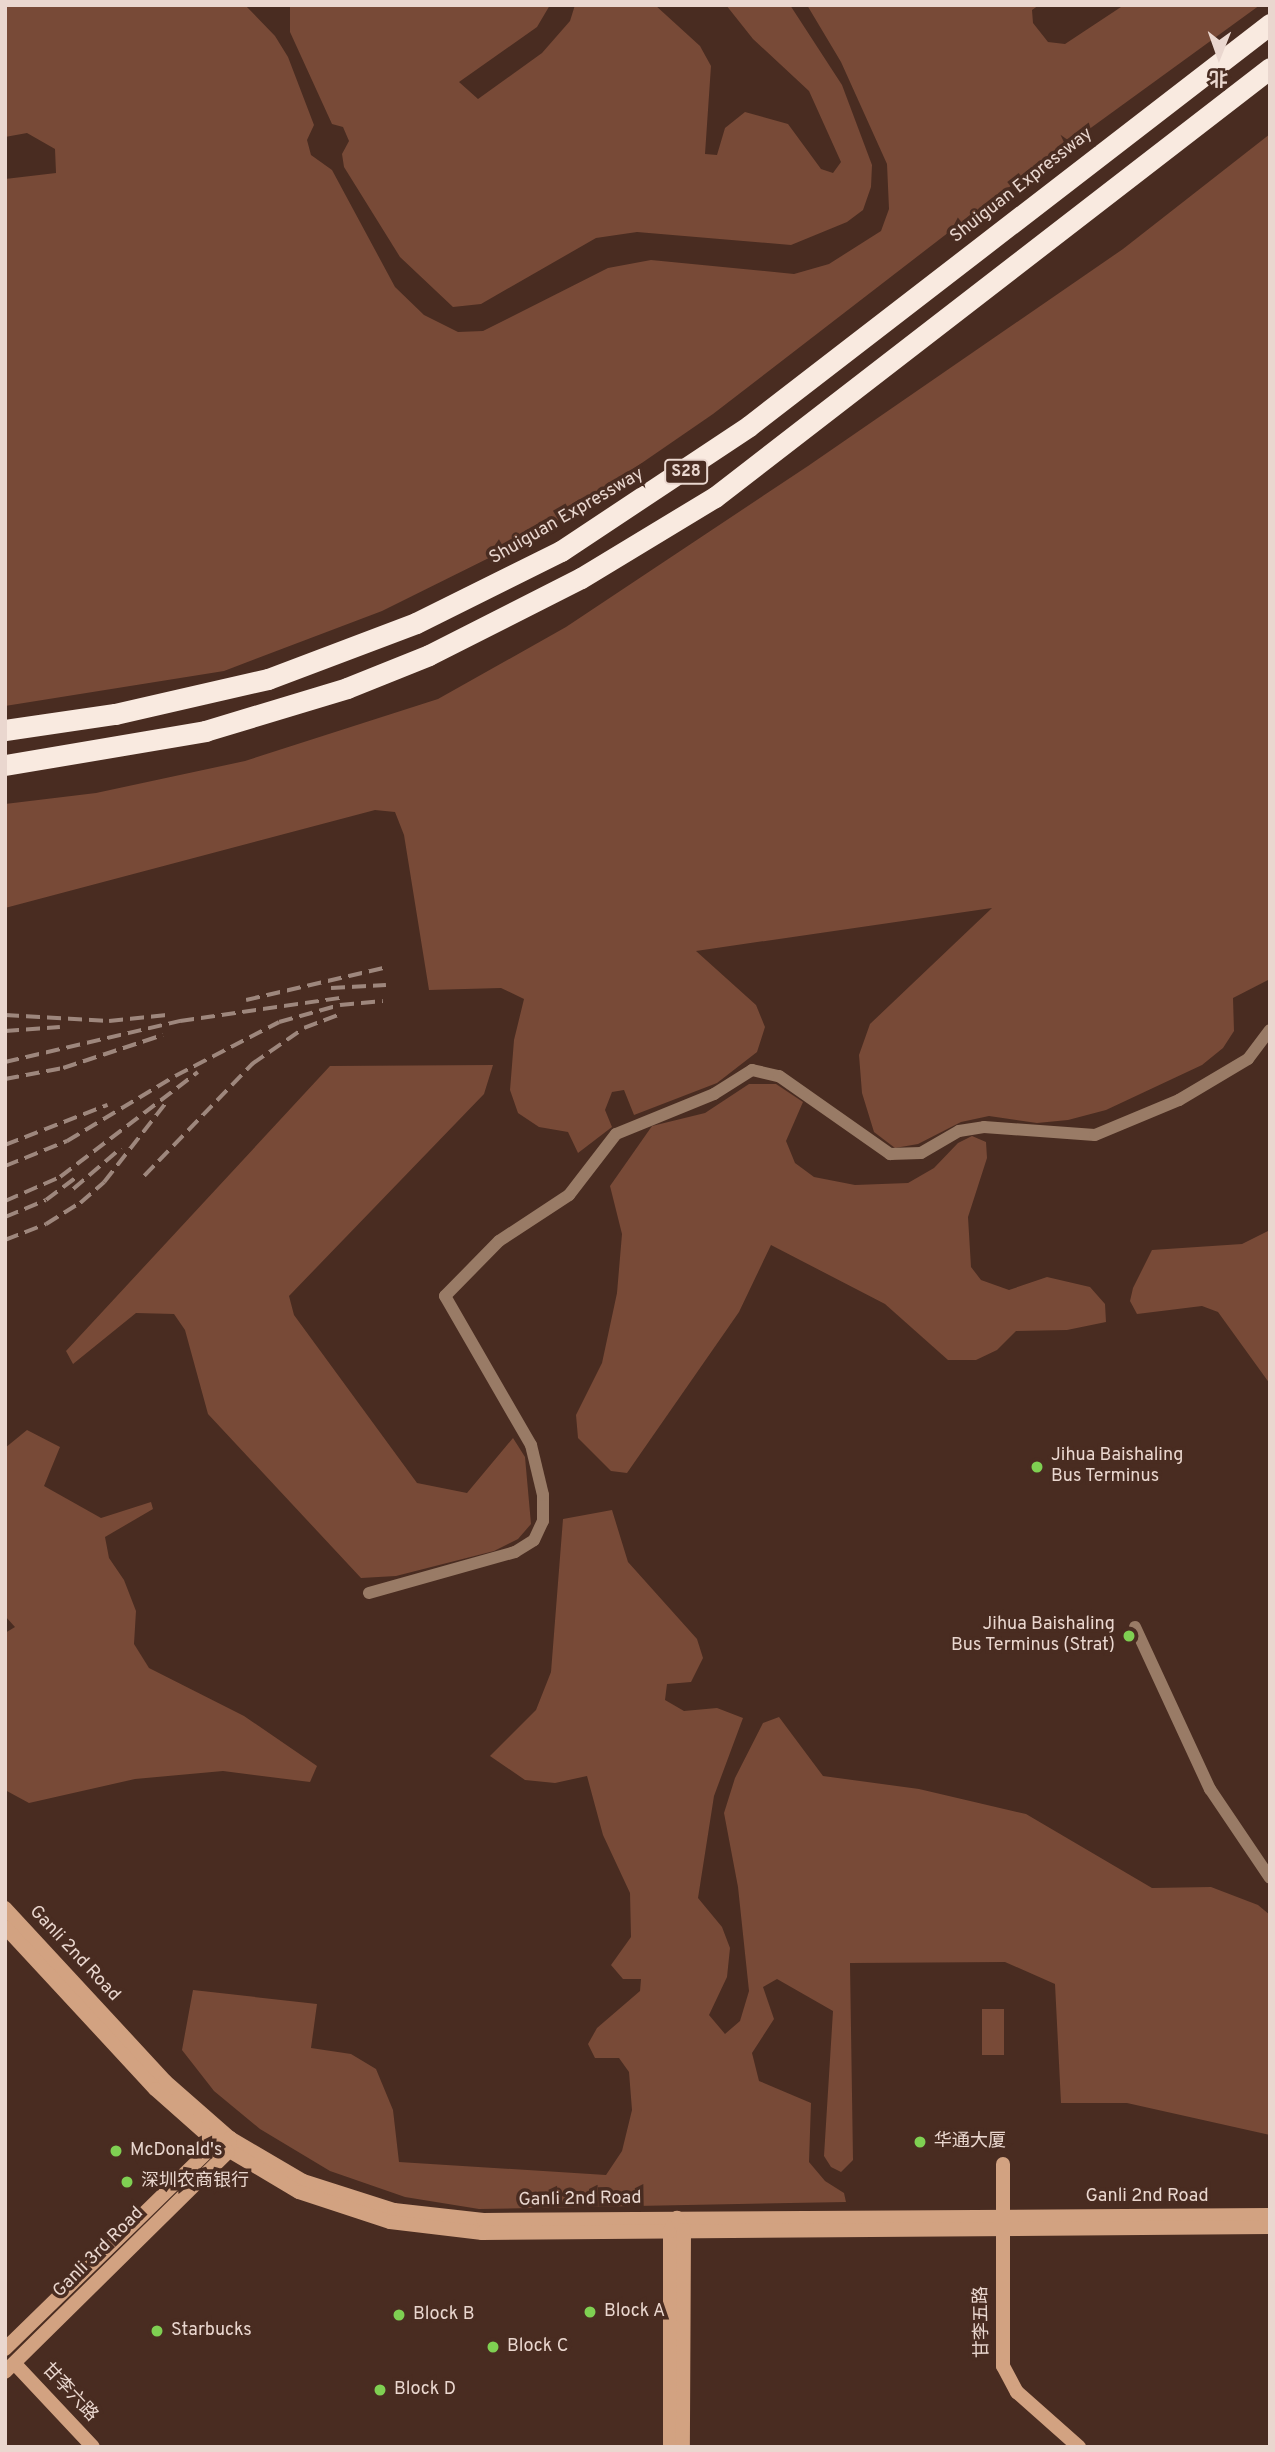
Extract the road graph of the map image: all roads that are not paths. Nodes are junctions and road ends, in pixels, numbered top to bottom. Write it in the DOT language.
graph roads {
  1 [pos="1270,24"];
  2 [pos="1270,68"];
  3 [pos="5,730"];
  4 [pos="5,765"];
  5 [pos="1270,1030"];
  6 [pos="369,1593"];
  7 [pos="1135,1627"];
  8 [pos="1270,1878"];
  9 [pos="5,1908"];
  10 [pos="5,1927"];
  11 [pos="216,2143"];
  12 [pos="229,2145"];
  13 [pos="1003,2164"];
  14 [pos="1270,2215"];
  15 [pos="1002,2223"];
  16 [pos="677,2226"];
  17 [pos="1270,2227"];
  18 [pos="5,2349"];
  19 [pos="11,2369"];
  20 [pos="93,2447"];
  21 [pos="670,2447"];
  22 [pos="683,2447"];
  23 [pos="1079,2447"];
  1 -- 3 [label="highway, Shuiguan Expressway / S28"];
  2 -- 4 [label="highway, S28"];
  5 -- 6 [label="street"];
  7 -- 8 [label="street"];
  9 -- 12 [label="main road, Ganli 2nd Road"];
  10 -- 11 [label="main road, Ganli 2nd Road"];
  11 -- 12 [label="main road, Ganli 2nd Road"];
  11 -- 18 [label="main road, Ganli 3rd Road"];
  12 -- 16 [label="main road, Ganli 2nd Road"];
  12 -- 19 [label="main road, Ganli 3rd Road"];
  13 -- 15 [label="main road, 甘李五路"];
  14 -- 15 [label="main road, Ganli 2nd Road"];
  15 -- 16 [label="main road, Ganli 2nd Road"];
  15 -- 17 [label="main road, Ganli 2nd Road"];
  15 -- 23 [label="main road, 甘李五路"];
  16 -- 21 [label="main road"];
  16 -- 22 [label="main road"];
  19 -- 20 [label="main road, 甘李六路"];
}
